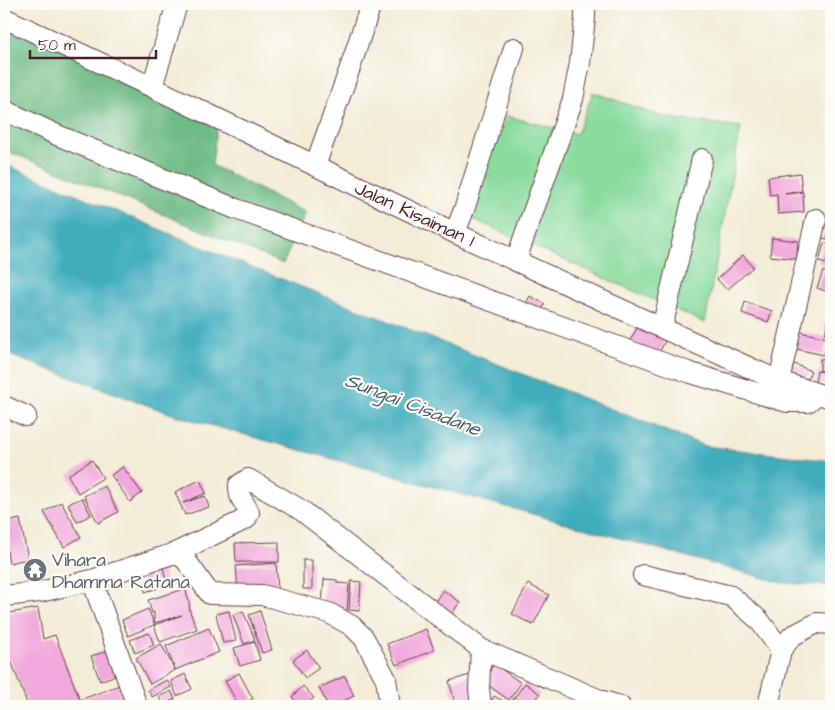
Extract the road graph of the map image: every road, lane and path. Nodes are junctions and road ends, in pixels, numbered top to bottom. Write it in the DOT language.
graph roads {
  1 [pos="177,4"];
  2 [pos="371,4"];
  3 [pos="585,4"];
  4 [pos="4,18"];
  5 [pos="514,48"];
  6 [pos="152,87"];
  7 [pos="4,110"];
  8 [pos="702,159"];
  9 [pos="315,166"];
  10 [pos="816,219"];
  11 [pos="455,232"];
  12 [pos="516,260"];
  13 [pos="662,328"];
  14 [pos="779,381"];
  15 [pos="825,396"];
  16 [pos="4,406"];
  17 [pos="26,416"];
  18 [pos="174,553"];
  19 [pos="643,575"];
  20 [pos="92,580"];
  21 [pos="4,596"];
  22 [pos="831,624"];
  23 [pos="481,649"];
  24 [pos="782,650"];
  25 [pos="138,706"];
  26 [pos="390,706"];
  27 [pos="481,706"];
  28 [pos="620,706"];
  29 [pos="768,706"];
  1 -- 6 [label="street"];
  2 -- 9 [label="street"];
  3 -- 12 [label="street"];
  4 -- 6 [label="street, Jalan Kisaiman 1"];
  5 -- 11 [label="street"];
  6 -- 9 [label="street, Jalan Kisaiman 1"];
  7 -- 15 [label="street"];
  8 -- 13 [label="street"];
  9 -- 11 [label="street, Jalan Kisaiman 1"];
  10 -- 14 [label="street"];
  11 -- 12 [label="street, Jalan Kisaiman 1"];
  12 -- 13 [label="street, Jalan Kisaiman 1"];
  13 -- 14 [label="street, Jalan Kisaiman 1"];
  14 -- 15 [label="street, Jalan Kisaiman 1"];
  16 -- 17 [label="street"];
  18 -- 20 [label="street"];
  18 -- 23 [label="street"];
  18 -- 26 [label="street"];
  19 -- 24 [label="street"];
  20 -- 21 [label="street"];
  20 -- 25 [label="street"];
  22 -- 24 [label="street"];
  23 -- 27 [label="street"];
  23 -- 28 [label="street"];
  24 -- 29 [label="street"];
}
